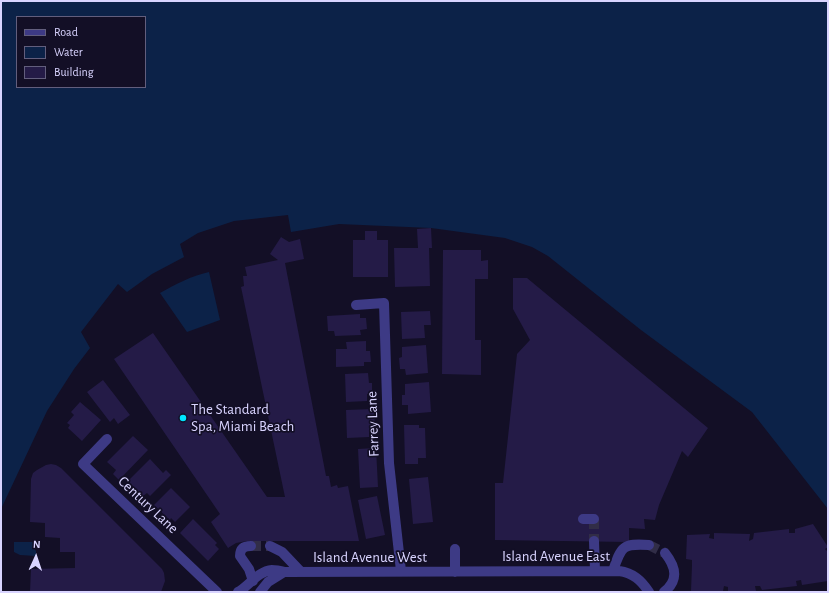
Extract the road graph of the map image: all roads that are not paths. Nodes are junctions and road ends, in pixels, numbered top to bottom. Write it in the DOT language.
graph roads {
  1 [pos="356,305"];
  2 [pos="107,439"];
  3 [pos="583,519"];
  4 [pos="594,519"];
  5 [pos="594,541"];
  6 [pos="649,545"];
  7 [pos="251,546"];
  8 [pos="270,546"];
  9 [pos="455,549"];
  10 [pos="665,553"];
  11 [pos="401,571"];
  12 [pos="596,571"];
  13 [pos="613,571"];
  14 [pos="285,572"];
  15 [pos="301,572"];
  16 [pos="455,572"];
  17 [pos="253,581"];
  18 [pos="217,592"];
  19 [pos="238,592"];
  20 [pos="260,592"];
  21 [pos="649,592"];
  22 [pos="664,592"];
  1 -- 11 [label="street, Farrey Lane"];
  2 -- 18 [label="street, Century Lane"];
  3 -- 4 [label="street"];
  5 -- 12 [label="street"];
  6 -- 13 [label="street"];
  7 -- 17 [label="street"];
  8 -- 15 [label="street"];
  9 -- 16 [label="street"];
  10 -- 22 [label="street"];
  11 -- 15 [label="street, Island Avenue West"];
  11 -- 16 [label="street, Island Avenue West"];
  12 -- 13 [label="street, Island Avenue East"];
  12 -- 16 [label="street, Island Avenue East"];
  13 -- 21 [label="street, Island Avenue East"];
  14 -- 15 [label="street, Island Avenue West"];
  14 -- 17 [label="street, Island Avenue West"];
  14 -- 20 [label="street"];
  17 -- 19 [label="street, Island Avenue West"];
}
